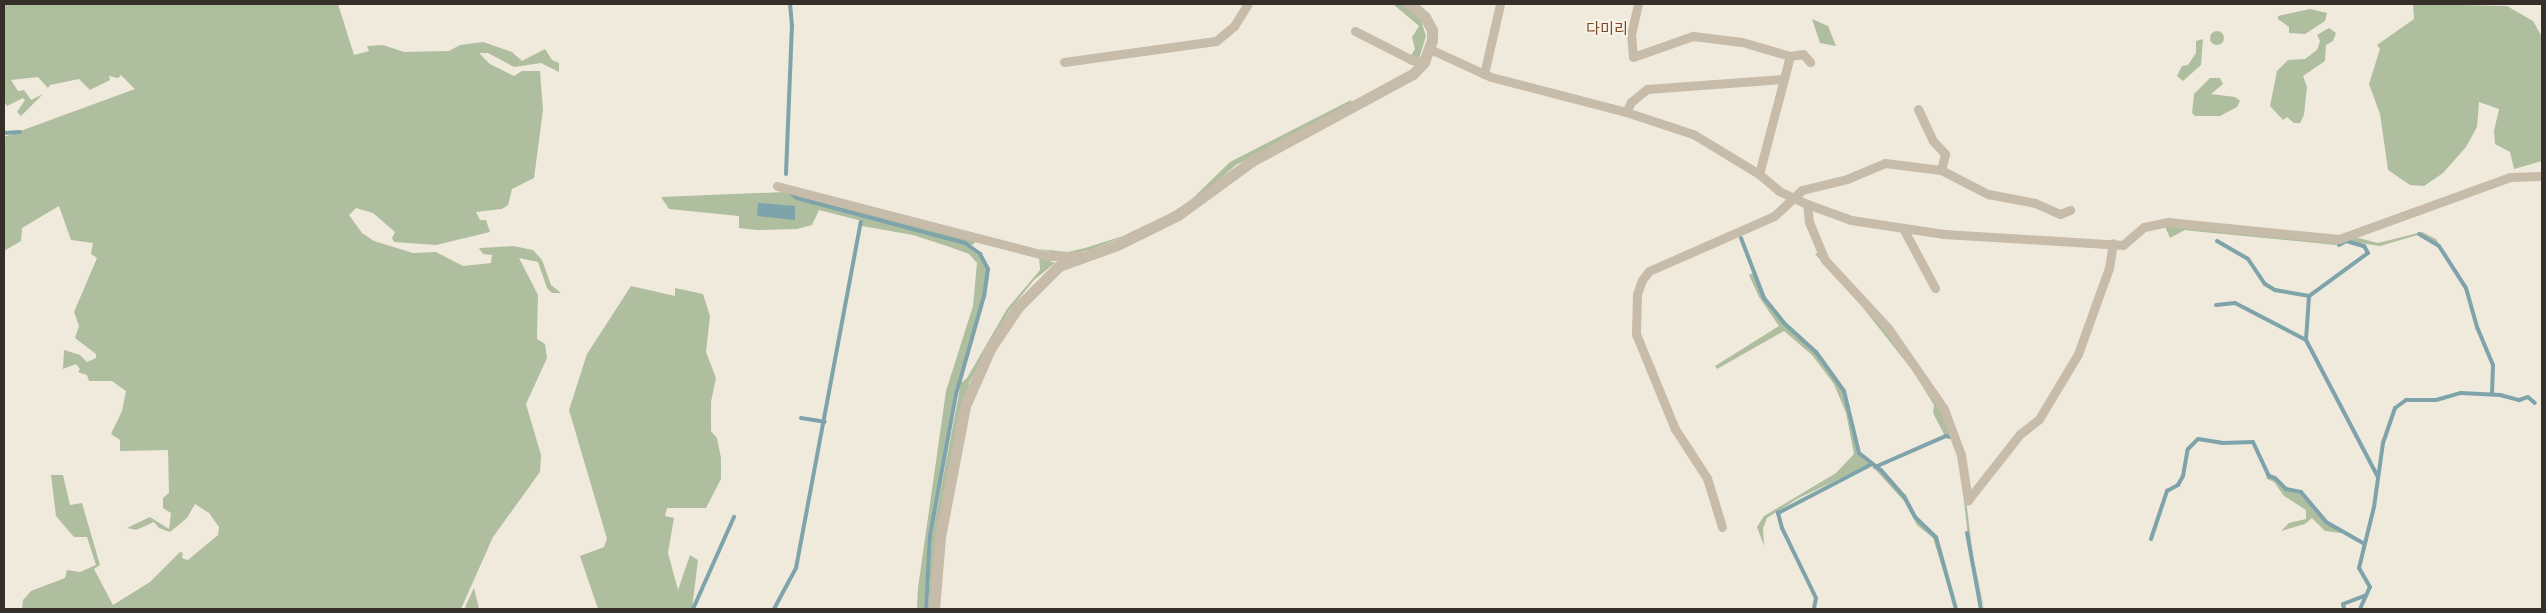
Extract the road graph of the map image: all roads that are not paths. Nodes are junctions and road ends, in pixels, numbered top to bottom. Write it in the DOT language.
graph roads {
  1 [pos="1248,4"];
  2 [pos="1410,4"];
  3 [pos="1500,4"];
  4 [pos="1638,4"];
  5 [pos="1355,31"];
  6 [pos="1430,50"];
  7 [pos="1790,56"];
  8 [pos="1064,62"];
  9 [pos="1424,62"];
  10 [pos="1810,62"];
  11 [pos="1484,74"];
  12 [pos="1784,79"];
  13 [pos="1918,109"];
  14 [pos="1626,112"];
  15 [pos="1941,170"];
  16 [pos="1759,174"];
  17 [pos="2542,176"];
  18 [pos="777,186"];
  19 [pos="1792,197"];
  20 [pos="1807,204"];
  21 [pos="2070,210"];
  22 [pos="1904,230"];
  23 [pos="2113,243"];
  24 [pos="1084,256"];
  25 [pos="1935,288"];
  26 [pos="1722,527"];
  27 [pos="934,609"];
  1 -- 8 [label="street"];
  2 -- 6 [label="street"];
  3 -- 11 [label="street"];
  4 -- 7 [label="street"];
  5 -- 9 [label="street"];
  6 -- 9 [label="street"];
  6 -- 11 [label="street"];
  7 -- 10 [label="street"];
  7 -- 12 [label="street"];
  9 -- 24 [label="street"];
  11 -- 14 [label="street"];
  12 -- 14 [label="street"];
  12 -- 16 [label="street"];
  13 -- 15 [label="street"];
  14 -- 16 [label="street"];
  15 -- 19 [label="street"];
  15 -- 21 [label="street"];
  16 -- 19 [label="street"];
  17 -- 23 [label="street"];
  18 -- 24 [label="street"];
  19 -- 20 [label="street"];
  19 -- 26 [label="street"];
  20 -- 22 [label="street"];
  20 -- 23 [label="street"];
  22 -- 23 [label="street"];
  22 -- 25 [label="street"];
  24 -- 27 [label="street"];
}
